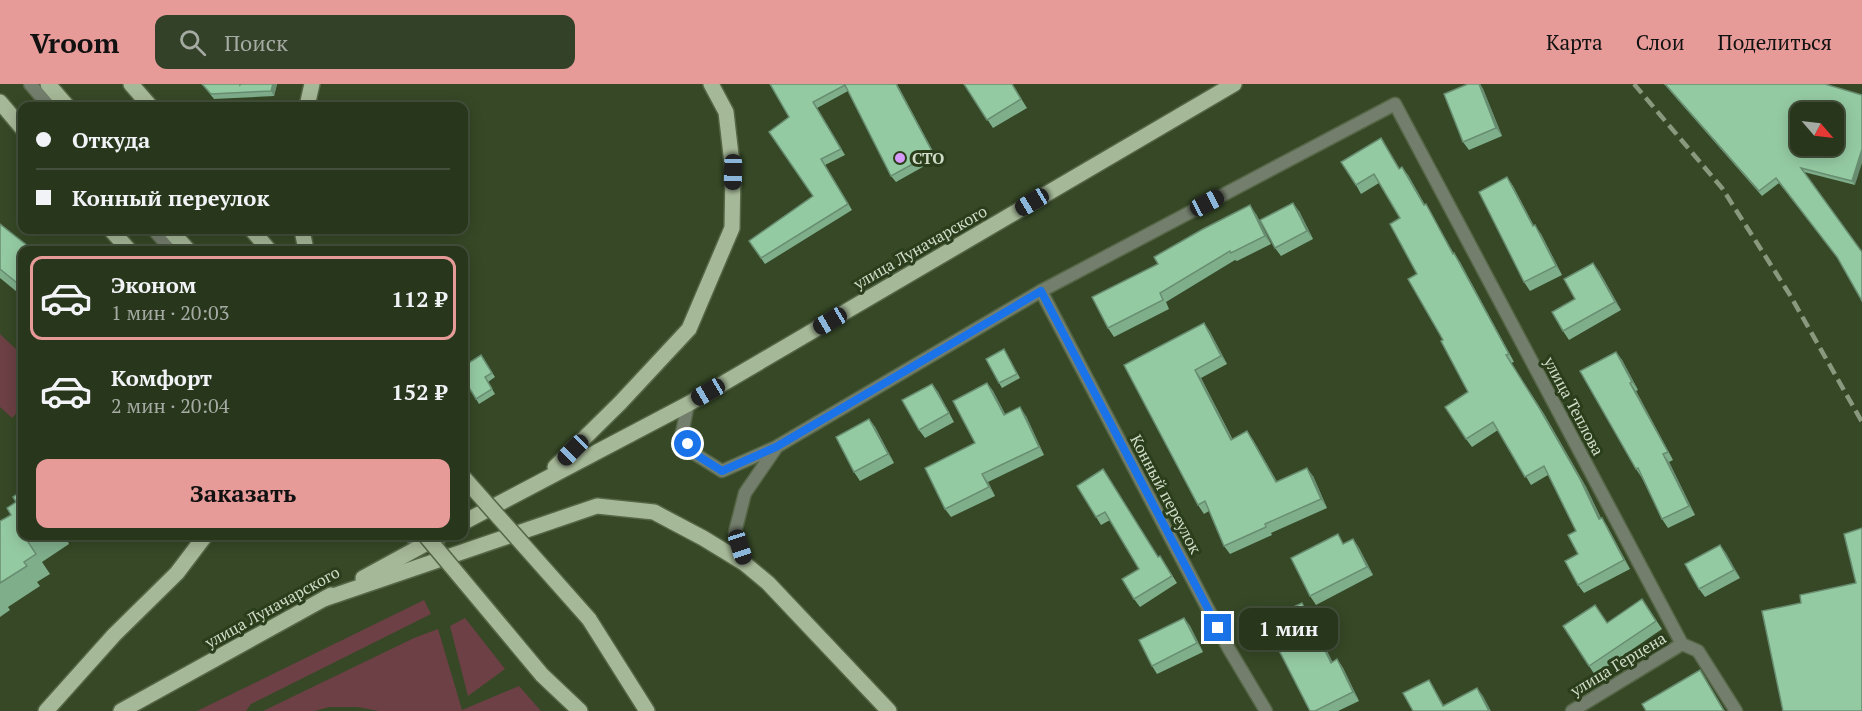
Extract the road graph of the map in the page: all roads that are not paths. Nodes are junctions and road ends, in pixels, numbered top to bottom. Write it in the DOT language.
graph roads {
  1 [pos="30,84"];
  2 [pos="48,84"];
  3 [pos="131,84"];
  4 [pos="312,84"];
  5 [pos="711,84"];
  6 [pos="1234,84"];
  7 [pos="0,102"];
  8 [pos="46,102"];
  9 [pos="64,102"];
  10 [pos="147,102"];
  11 [pos="308,102"];
  12 [pos="18,123"];
  13 [pos="115,234"];
  14 [pos="157,234"];
  15 [pos="174,234"];
  16 [pos="255,234"];
  17 [pos="125,246"];
  18 [pos="167,246"];
  19 [pos="184,246"];
  20 [pos="266,246"];
  21 [pos="1041,291"];
  22 [pos="688,404"];
  23 [pos="776,447"];
  24 [pos="545,478"];
  25 [pos="468,483"];
  26 [pos="468,520"];
  27 [pos="202,540"];
  28 [pos="417,540"];
  29 [pos="420,540"];
  30 [pos="744,563"];
  31 [pos="324,599"];
  32 [pos="1682,644"];
  33 [pos="46,711"];
  34 [pos="121,711"];
  35 [pos="580,711"];
  36 [pos="647,711"];
  37 [pos="889,711"];
  38 [pos="1266,711"];
  39 [pos="1572,711"];
  40 [pos="1736,711"];
  1 -- 8 [label="street"];
  2 -- 9 [label="main road"];
  3 -- 10 [label="main road"];
  4 -- 11 [label="main road"];
  5 -- 24 [label="main road"];
  6 -- 22 [label="main road, улица Луначарского"];
  7 -- 12 [label="main road"];
  13 -- 17 [label="main road"];
  14 -- 18 [label="street"];
  15 -- 19 [label="main road"];
  16 -- 20 [label="main road"];
  21 -- 23 [label="street"];
  21 -- 32 [label="street, улица Теплова"];
  21 -- 38 [label="street, Конный переулок"];
  22 -- 23 [label="street"];
  22 -- 24 [label="main road, улица Луначарского"];
  23 -- 30 [label="street"];
  24 -- 26 [label="main road, улица Луначарского"];
  25 -- 36 [label="main road, bridge"];
  27 -- 33 [label="main road"];
  28 -- 31 [label="main road, улица Луначарского"];
  29 -- 35 [label="main road, bridge"];
  30 -- 31 [label="main road"];
  30 -- 37 [label="main road"];
  31 -- 34 [label="main road, улица Луначарского"];
  32 -- 39 [label="street, улица Герцена"];
  32 -- 40 [label="street, улица Теплова"];
}
